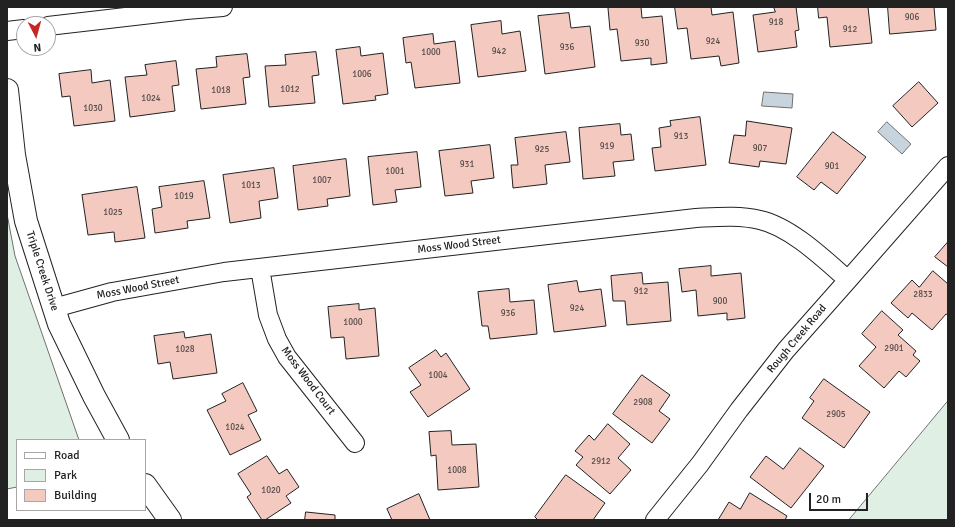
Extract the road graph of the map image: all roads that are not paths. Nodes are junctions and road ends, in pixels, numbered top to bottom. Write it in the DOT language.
graph roads {
  1 [pos="223,7"];
  2 [pos="56,25"];
  3 [pos="7,90"];
  4 [pos="948,166"];
  5 [pos="260,268"];
  6 [pos="848,280"];
  7 [pos="54,308"];
  8 [pos="117,439"];
  9 [pos="355,443"];
  10 [pos="146,486"];
  11 [pos="170,520"];
  12 [pos="655,520"];
  1 -- 2 [label="street"];
  3 -- 7 [label="street, Triple Creek Drive"];
  4 -- 6 [label="street, Rough Creek Road"];
  5 -- 6 [label="street, Moss Wood Street"];
  5 -- 7 [label="street, Moss Wood Street"];
  5 -- 9 [label="street, Moss Wood Court"];
  6 -- 12 [label="street, Rough Creek Road"];
  7 -- 8 [label="street, Triple Creek Drive"];
  10 -- 11 [label="street"];
}
